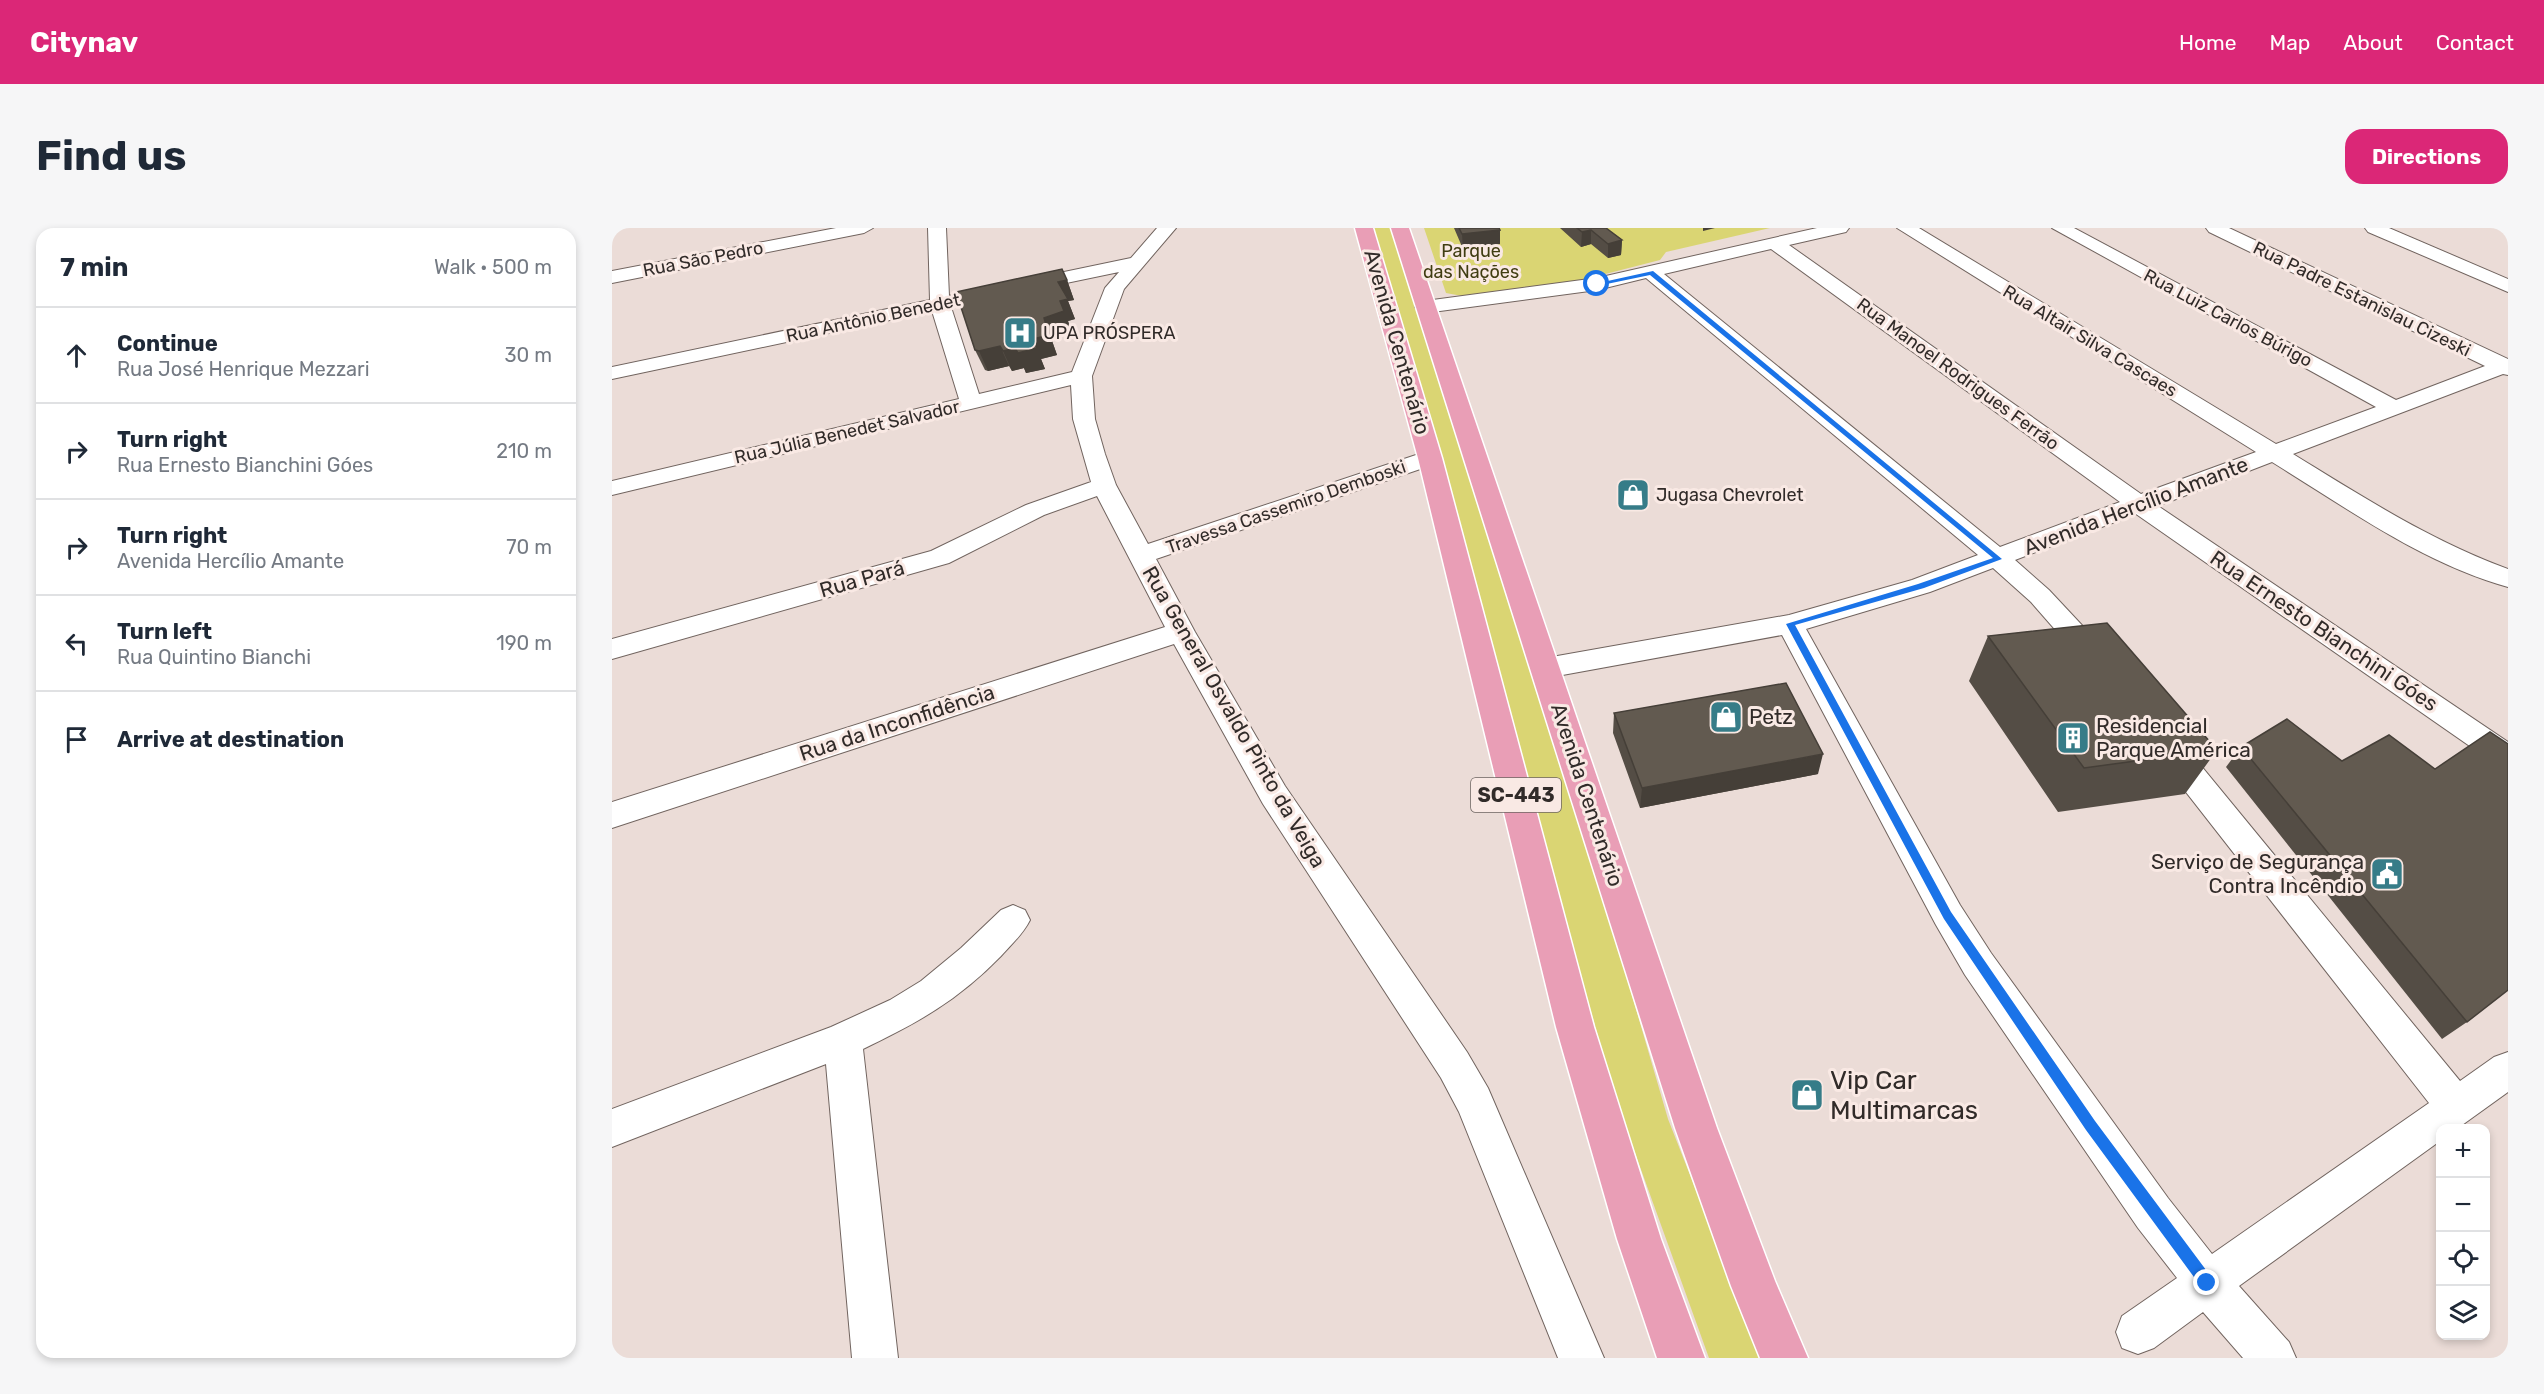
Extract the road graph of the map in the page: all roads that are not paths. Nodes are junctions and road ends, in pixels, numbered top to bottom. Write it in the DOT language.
graph roads {
  1 [pos="864,228"];
  2 [pos="937,228"];
  3 [pos="1167,228"];
  4 [pos="1364,228"];
  5 [pos="1400,228"];
  6 [pos="1840,228"];
  7 [pos="1906,228"];
  8 [pos="2061,228"];
  9 [pos="2215,228"];
  10 [pos="2374,228"];
  11 [pos="1776,244"];
  12 [pos="1134,263"];
  13 [pos="1651,273"];
  14 [pos="612,277"];
  15 [pos="2508,286"];
  16 [pos="940,304"];
  17 [pos="1425,307"];
  18 [pos="2506,367"];
  19 [pos="612,373"];
  20 [pos="1081,376"];
  21 [pos="971,403"];
  22 [pos="2395,408"];
  23 [pos="2275,453"];
  24 [pos="1430,458"];
  25 [pos="1104,485"];
  26 [pos="612,488"];
  27 [pos="2140,505"];
  28 [pos="1142,555"];
  29 [pos="1998,559"];
  30 [pos="2508,578"];
  31 [pos="1790,624"];
  32 [pos="1181,632"];
  33 [pos="612,649"];
  34 [pos="1546,668"];
  35 [pos="2117,683"];
  36 [pos="2151,726"];
  37 [pos="2508,757"];
  38 [pos="612,815"];
  39 [pos="1013,920"];
  40 [pos="843,1040"];
  41 [pos="2508,1070"];
  42 [pos="2456,1107"];
  43 [pos="612,1128"];
  44 [pos="2207,1283"];
  45 [pos="2138,1332"];
  46 [pos="875,1358"];
  47 [pos="1581,1358"];
  48 [pos="1681,1358"];
  49 [pos="1784,1358"];
  50 [pos="2273,1358"];
  1 -- 14 [label="street, Rua São Pedro"];
  2 -- 16 [label="street"];
  3 -- 12 [label="street, Rua General Osvaldo Pinto da Veiga"];
  4 -- 24 [label="main road, Avenida Centenário / SC-443"];
  5 -- 17 [label="main road, Avenida Centenário"];
  6 -- 11 [label="street"];
  7 -- 23 [label="street, Rua Altair Silva Cascaes"];
  8 -- 22 [label="street, Rua Luiz Carlos Búrigo"];
  9 -- 18 [label="street, Rua Padre Estanislau Cizeski"];
  10 -- 15 [label="street"];
  11 -- 13 [label="street"];
  11 -- 27 [label="street, Rua Manoel Rodrigues Ferrão"];
  12 -- 16 [label="street, Rua Antônio Benedet"];
  12 -- 20 [label="street, Rua General Osvaldo Pinto da Veiga"];
  13 -- 17 [label="street"];
  13 -- 29 [label="street"];
  16 -- 19 [label="street, Rua Antônio Benedet"];
  16 -- 21 [label="street"];
  17 -- 34 [label="main road, Avenida Centenário"];
  18 -- 22 [label="street, Avenida Hercílio Amante"];
  20 -- 21 [label="street, Rua Júlia Benedet Salvador"];
  20 -- 25 [label="street, Rua General Osvaldo Pinto da Veiga"];
  21 -- 26 [label="street, Rua Júlia Benedet Salvador"];
  22 -- 23 [label="street, Avenida Hercílio Amante"];
  23 -- 27 [label="street, Avenida Hercílio Amante"];
  23 -- 30 [label="street, Rua Altair Silva Cascaes"];
  24 -- 28 [label="street, Travessa Cassemiro Demboski"];
  24 -- 48 [label="main road, Avenida Centenário / SC-443"];
  25 -- 28 [label="street, Rua General Osvaldo Pinto da Veiga"];
  25 -- 33 [label="street, Rua Pará"];
  27 -- 29 [label="street, Avenida Hercílio Amante"];
  27 -- 37 [label="street, Rua Ernesto Bianchini Góes"];
  28 -- 32 [label="street, Rua General Osvaldo Pinto da Veiga"];
  29 -- 31 [label="street, Avenida Hercílio Amante"];
  29 -- 35 [label="street"];
  31 -- 34 [label="street, Avenida Hercílio Amante"];
  31 -- 44 [label="street"];
  32 -- 38 [label="street, Rua da Inconfidência"];
  32 -- 47 [label="street, Rua General Osvaldo Pinto da Veiga"];
  34 -- 49 [label="main road, Avenida Centenário"];
  36 -- 42 [label="street"];
  39 -- 40 [label="street"];
  40 -- 43 [label="street"];
  40 -- 46 [label="street"];
  41 -- 42 [label="street"];
  42 -- 44 [label="street"];
  44 -- 45 [label="street"];
  44 -- 50 [label="street"];
}
